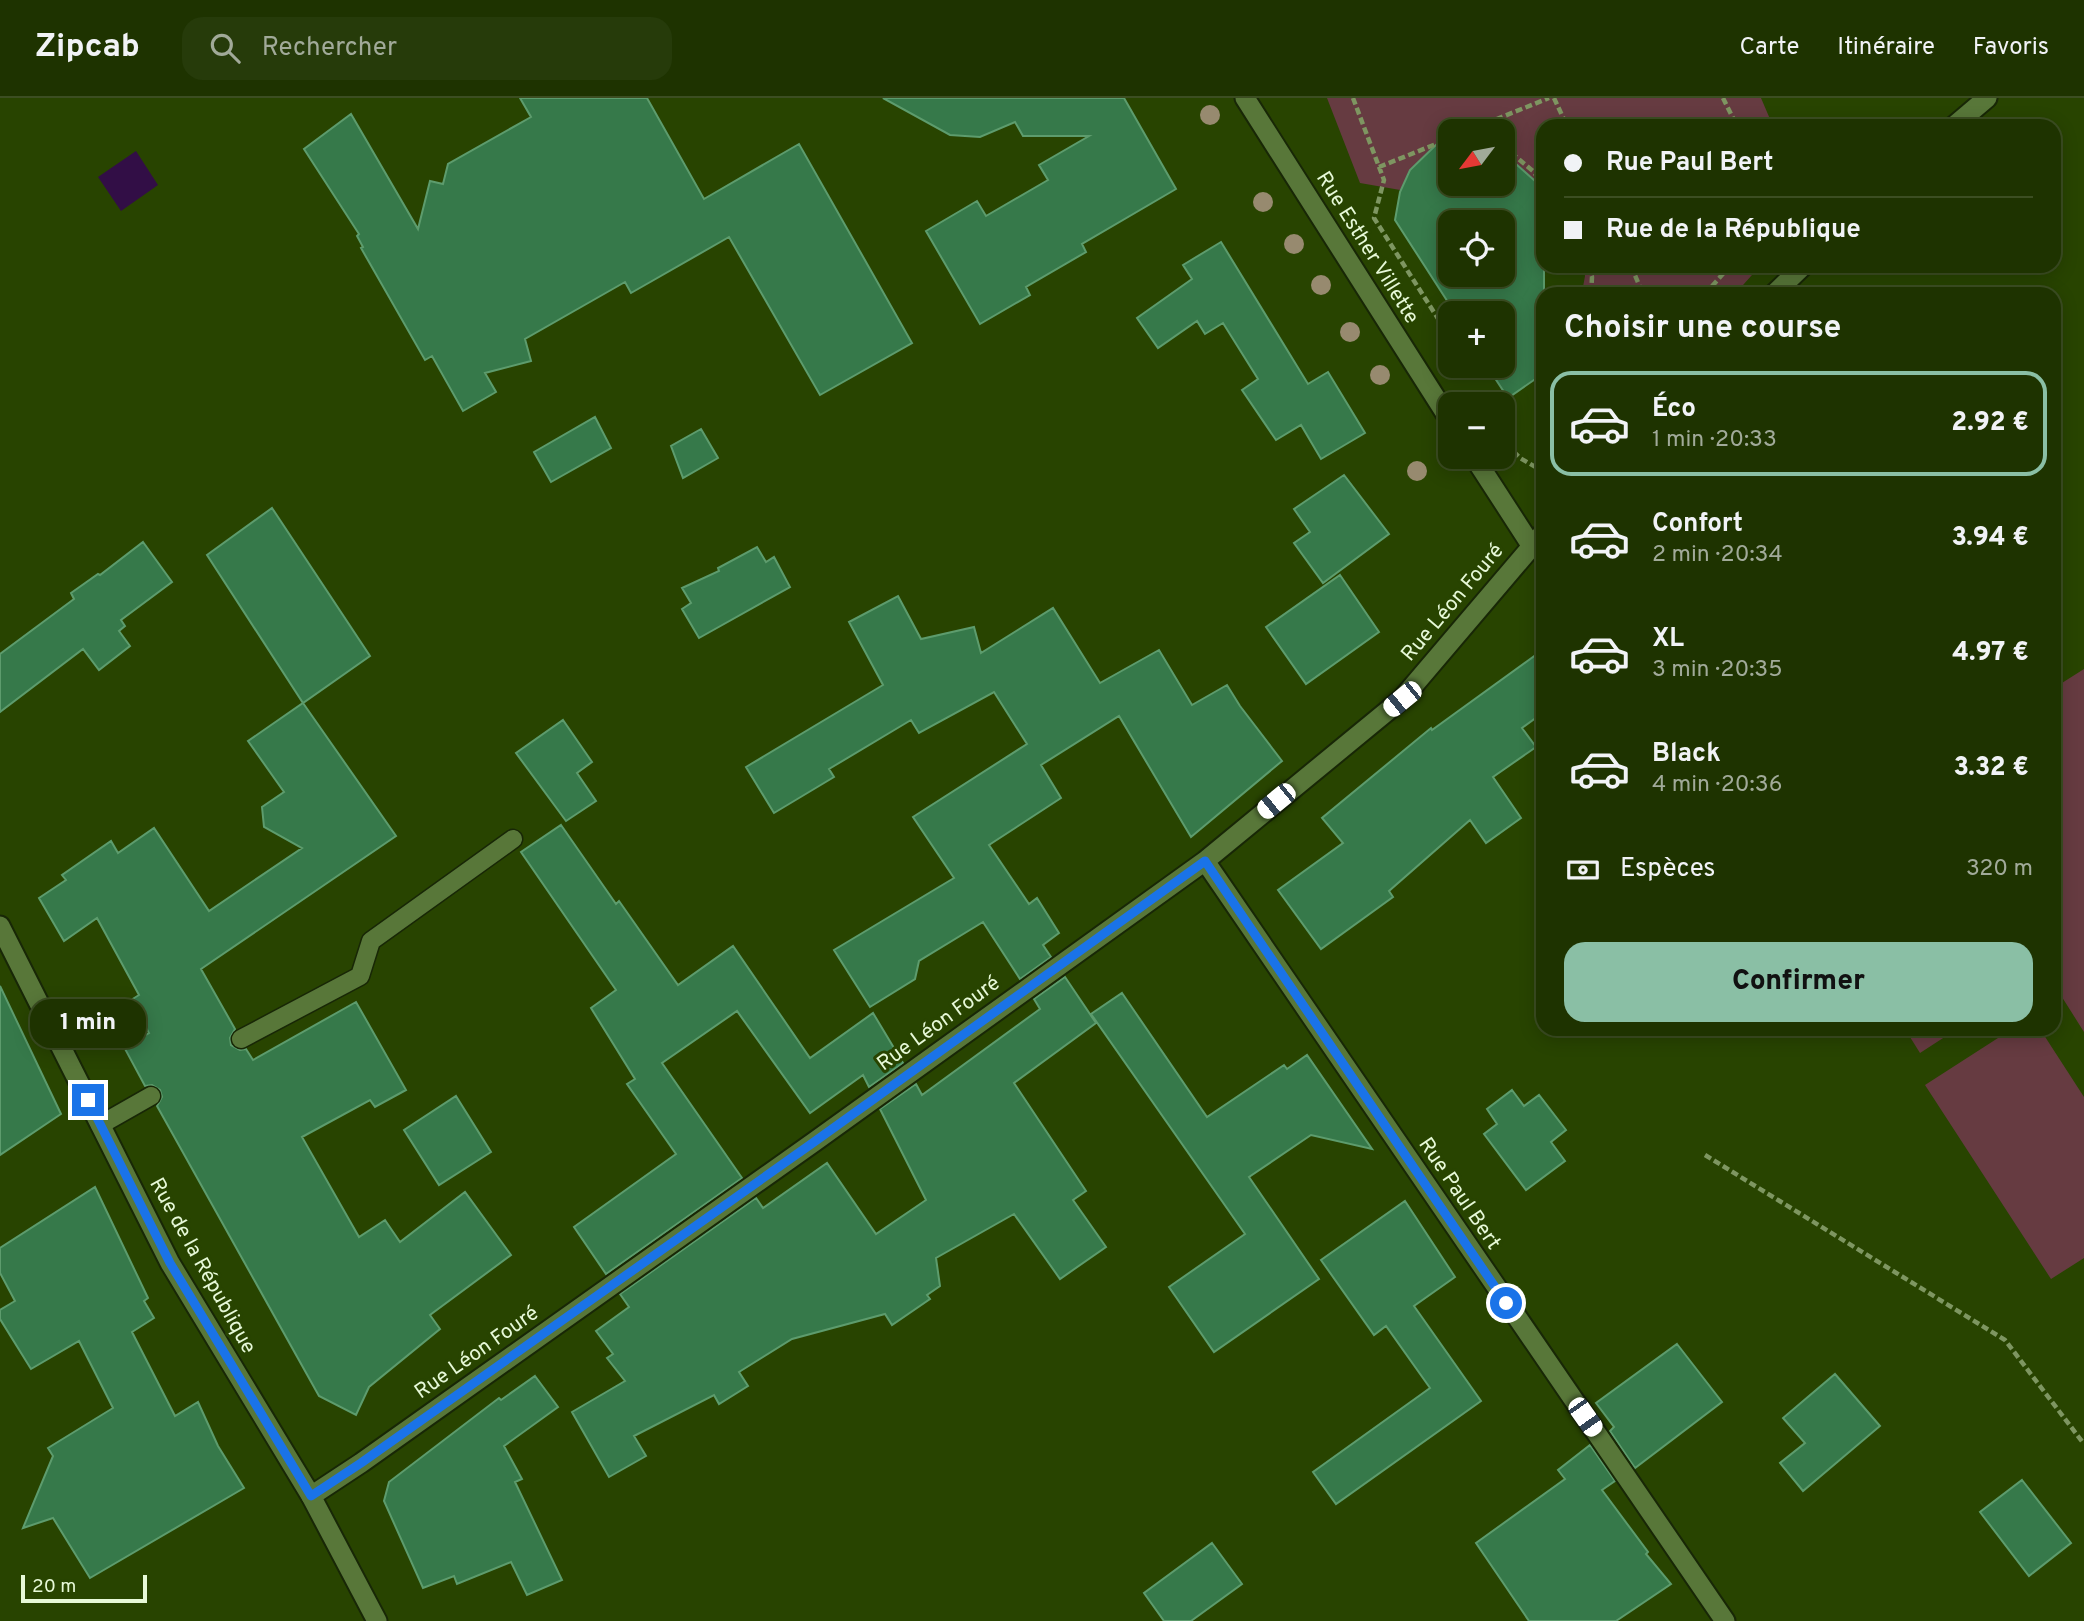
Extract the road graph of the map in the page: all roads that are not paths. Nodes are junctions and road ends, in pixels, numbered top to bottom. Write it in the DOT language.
graph roads {
  1 [pos="1245,98"];
  2 [pos="1987,98"];
  3 [pos="1962,119"];
  4 [pos="1796,273"];
  5 [pos="1781,287"];
  6 [pos="1438,402"];
  7 [pos="1483,469"];
  8 [pos="1536,537"];
  9 [pos="1536,539"];
  10 [pos="513,839"];
  11 [pos="1205,861"];
  12 [pos="0,926"];
  13 [pos="241,1039"];
  14 [pos="151,1096"];
  15 [pos="100,1125"];
  16 [pos="311,1496"];
  17 [pos="377,1621"];
  18 [pos="1726,1621"];
  1 -- 6 [label="street, Rue Esther Villette"];
  2 -- 3 [label="street"];
  4 -- 5 [label="street"];
  7 -- 8 [label="street"];
  9 -- 11 [label="street, Rue Léon Fouré"];
  10 -- 13 [label="lane"];
  11 -- 16 [label="street, Rue Léon Fouré"];
  11 -- 18 [label="street, Rue Paul Bert"];
  12 -- 15 [label="street, Rue de la République"];
  14 -- 15 [label="lane"];
  15 -- 16 [label="street, Rue de la République"];
  16 -- 17 [label="street, Rue de la République"];
}
